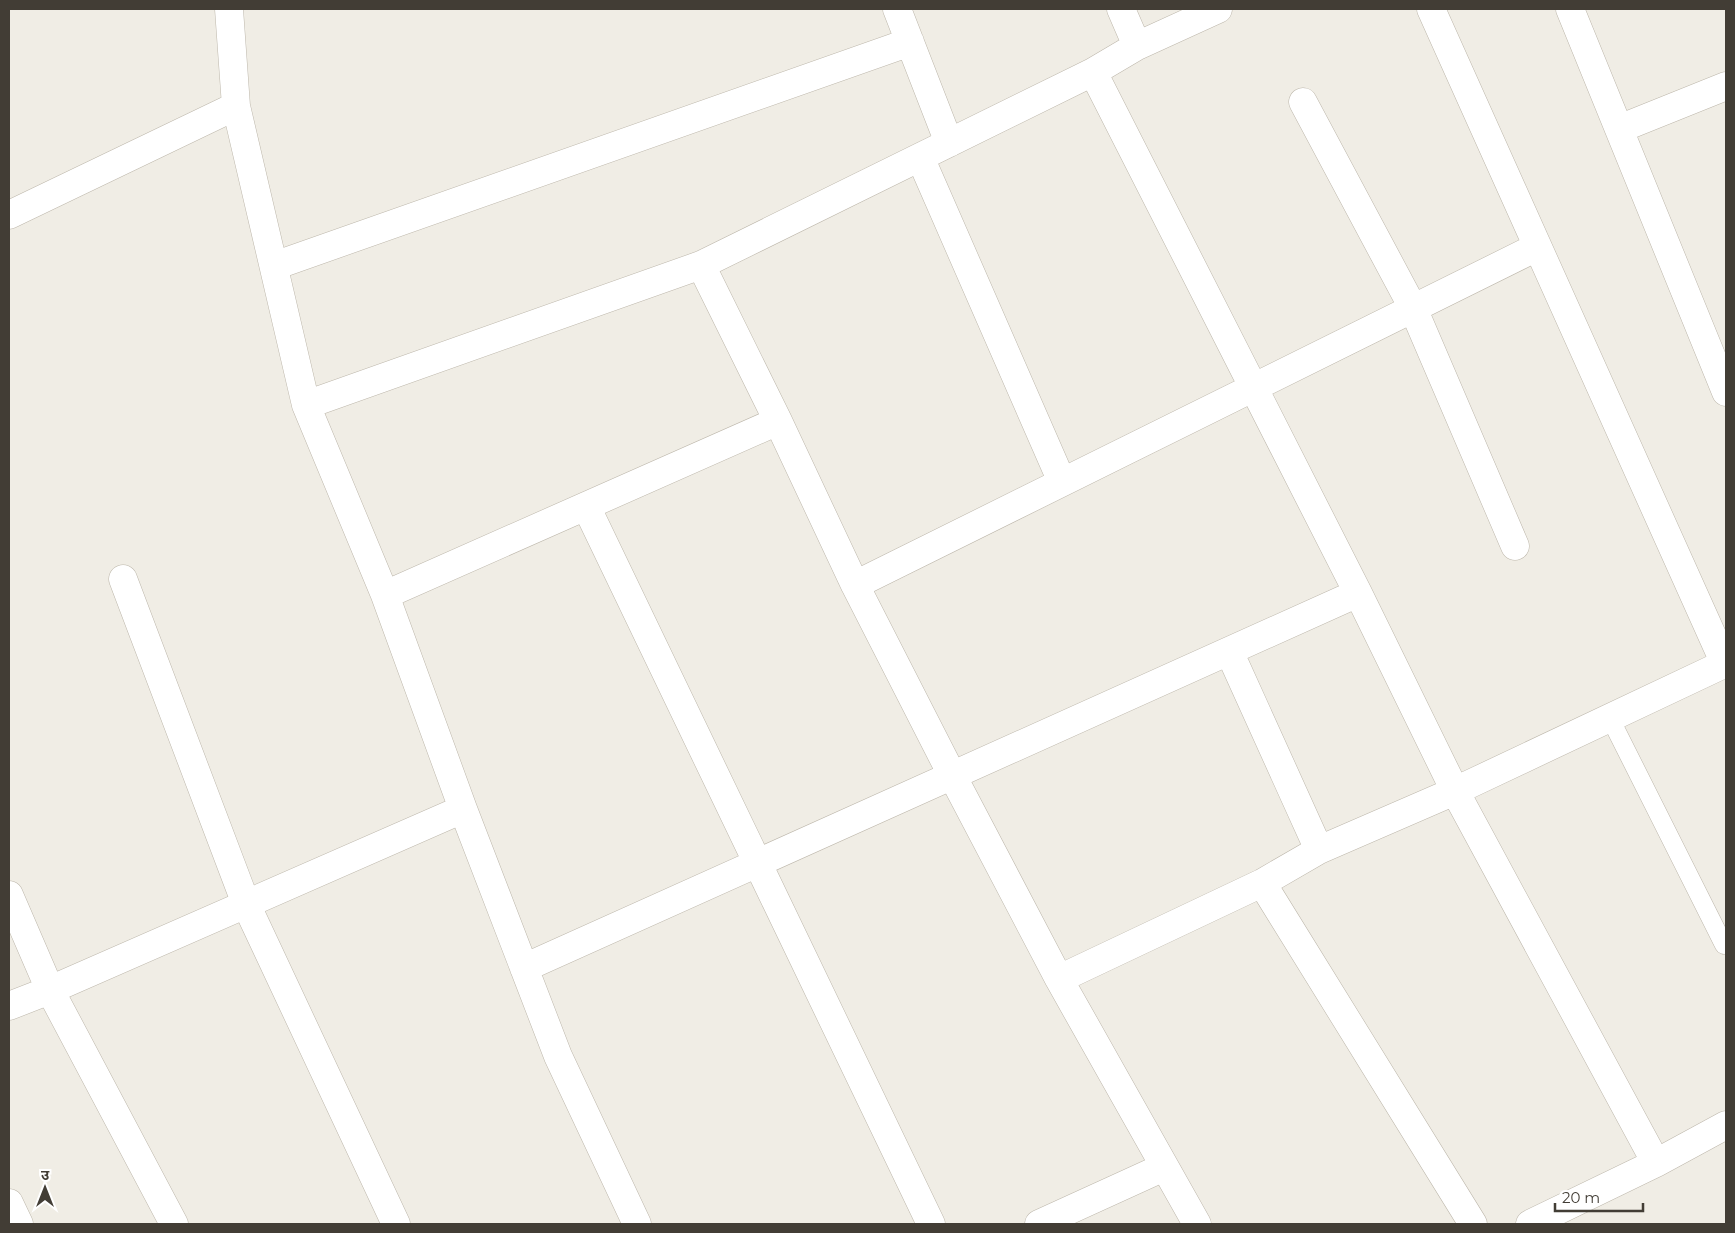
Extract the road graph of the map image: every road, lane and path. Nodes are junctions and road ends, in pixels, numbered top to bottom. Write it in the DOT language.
graph roads {
  1 [pos="229,9"];
  2 [pos="898,9"];
  3 [pos="1121,9"];
  4 [pos="1218,9"];
  5 [pos="1432,9"];
  6 [pos="1570,9"];
  7 [pos="910,42"];
  8 [pos="1137,46"];
  9 [pos="1093,72"];
  10 [pos="1726,86"];
  11 [pos="1303,102"];
  12 [pos="236,106"];
  13 [pos="1620,129"];
  14 [pos="949,143"];
  15 [pos="920,157"];
  16 [pos="9,215"];
  17 [pos="1537,247"];
  18 [pos="701,265"];
  19 [pos="274,266"];
  20 [pos="1413,308"];
  21 [pos="1253,387"];
  22 [pos="1726,392"];
  23 [pos="306,405"];
  24 [pos="778,421"];
  25 [pos="1062,482"];
  26 [pos="586,506"];
  27 [pos="1515,546"];
  28 [pos="123,579"];
  29 [pos="855,585"];
  30 [pos="1358,593"];
  31 [pos="385,595"];
  32 [pos="1229,651"];
  33 [pos="1725,664"];
  34 [pos="1610,718"];
  35 [pos="952,775"];
  36 [pos="1455,791"];
  37 [pos="463,809"];
  38 [pos="1319,850"];
  39 [pos="758,862"];
  40 [pos="1262,883"];
  41 [pos="9,895"];
  42 [pos="246,904"];
  43 [pos="1724,945"];
  44 [pos="524,968"];
  45 [pos="1059,978"];
  46 [pos="50,990"];
  47 [pos="9,1006"];
  48 [pos="1726,1125"];
  49 [pos="1656,1163"];
  50 [pos="1164,1167"];
  51 [pos="9,1203"];
  52 [pos="19,1224"];
  53 [pos="174,1224"];
  54 [pos="396,1224"];
  55 [pos="637,1224"];
  56 [pos="931,1224"];
  57 [pos="1039,1224"];
  58 [pos="1197,1224"];
  59 [pos="1473,1224"];
  60 [pos="1530,1224"];
  1 -- 12 [label="street"];
  2 -- 7 [label="street"];
  3 -- 8 [label="street"];
  4 -- 8 [label="street"];
  5 -- 17 [label="street"];
  6 -- 13 [label="street"];
  7 -- 14 [label="street"];
  7 -- 19 [label="street"];
  8 -- 9 [label="street"];
  9 -- 14 [label="street"];
  9 -- 21 [label="street"];
  10 -- 13 [label="street"];
  11 -- 20 [label="street"];
  12 -- 16 [label="street"];
  12 -- 19 [label="street"];
  13 -- 22 [label="street"];
  14 -- 15 [label="street"];
  15 -- 18 [label="street"];
  15 -- 25 [label="street"];
  17 -- 20 [label="street"];
  17 -- 33 [label="street"];
  18 -- 23 [label="street"];
  18 -- 24 [label="street"];
  19 -- 23 [label="street"];
  20 -- 21 [label="street"];
  20 -- 27 [label="street"];
  21 -- 25 [label="street"];
  21 -- 30 [label="street"];
  23 -- 31 [label="street"];
  24 -- 26 [label="street"];
  24 -- 29 [label="street"];
  25 -- 29 [label="street"];
  26 -- 31 [label="street"];
  26 -- 39 [label="street"];
  28 -- 42 [label="street"];
  29 -- 35 [label="street"];
  30 -- 32 [label="street"];
  30 -- 36 [label="street"];
  31 -- 37 [label="street"];
  32 -- 35 [label="street"];
  32 -- 38 [label="street"];
  33 -- 34 [label="street"];
  34 -- 36 [label="street"];
  34 -- 43 [label="lane"];
  35 -- 39 [label="street"];
  35 -- 45 [label="street"];
  36 -- 38 [label="street"];
  36 -- 49 [label="street"];
  37 -- 42 [label="street"];
  37 -- 44 [label="street"];
  38 -- 40 [label="street"];
  39 -- 44 [label="street"];
  39 -- 56 [label="street"];
  40 -- 45 [label="street"];
  40 -- 59 [label="street"];
  41 -- 46 [label="street"];
  42 -- 46 [label="street"];
  42 -- 54 [label="street"];
  44 -- 55 [label="street"];
  45 -- 50 [label="street"];
  46 -- 47 [label="street"];
  46 -- 53 [label="street"];
  48 -- 49 [label="street"];
  49 -- 60 [label="street"];
  50 -- 57 [label="street"];
  50 -- 58 [label="street"];
  51 -- 52 [label="street"];
}
